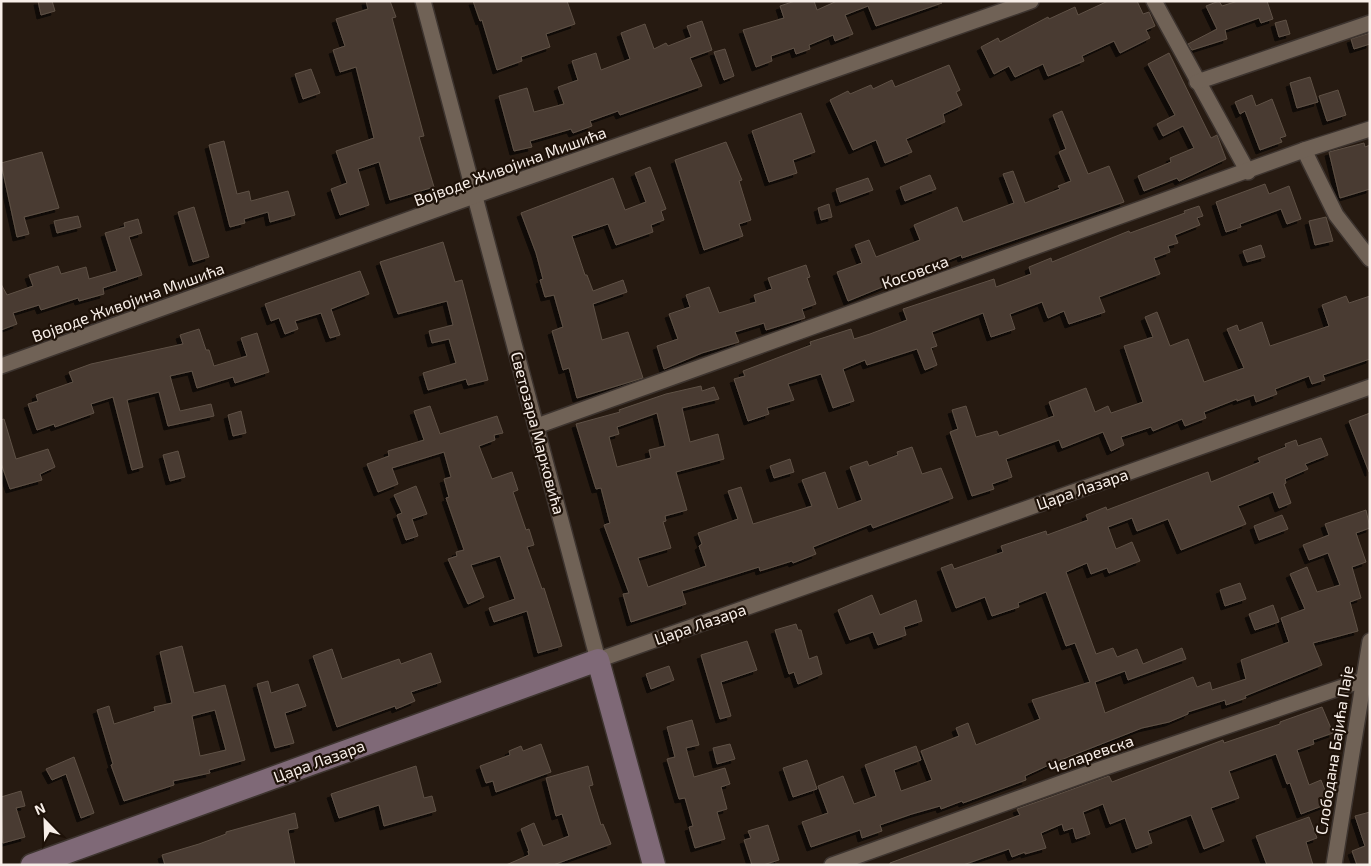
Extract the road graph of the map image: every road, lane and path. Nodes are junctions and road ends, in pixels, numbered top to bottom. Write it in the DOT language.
graph roads {
  1 [pos="423,1"];
  2 [pos="1031,1"];
  3 [pos="1154,1"];
  4 [pos="1370,23"];
  5 [pos="1197,82"];
  6 [pos="1370,129"];
  7 [pos="1304,150"];
  8 [pos="1248,172"];
  9 [pos="474,196"];
  10 [pos="1370,259"];
  11 [pos="1,366"];
  12 [pos="1370,387"];
  13 [pos="537,426"];
  14 [pos="1370,641"];
  15 [pos="598,660"];
  16 [pos="1363,680"];
  17 [pos="32,865"];
  18 [pos="654,865"];
  19 [pos="832,865"];
  20 [pos="1334,865"];
  1 -- 9 [label="street, Светозара Марковића"];
  2 -- 9 [label="street, Војводе Живојина Мишића"];
  3 -- 5 [label="street"];
  4 -- 5 [label="street"];
  5 -- 8 [label="street"];
  6 -- 7 [label="street, Косовска"];
  7 -- 8 [label="street, Косовска"];
  7 -- 10 [label="street"];
  8 -- 13 [label="street, Косовска"];
  9 -- 11 [label="street, Војводе Живојина Мишића"];
  9 -- 13 [label="street, Светозара Марковића"];
  12 -- 15 [label="street, Цара Лазара"];
  13 -- 15 [label="street, Светозара Марковића"];
  14 -- 16 [label="street, Слободана Бајића Паје"];
  15 -- 17 [label="street, Цара Лазара"];
  15 -- 18 [label="street, Светозара Марковића"];
  16 -- 19 [label="street, Челаревска"];
  16 -- 20 [label="street, Слободана Бајића Паје"];
}
